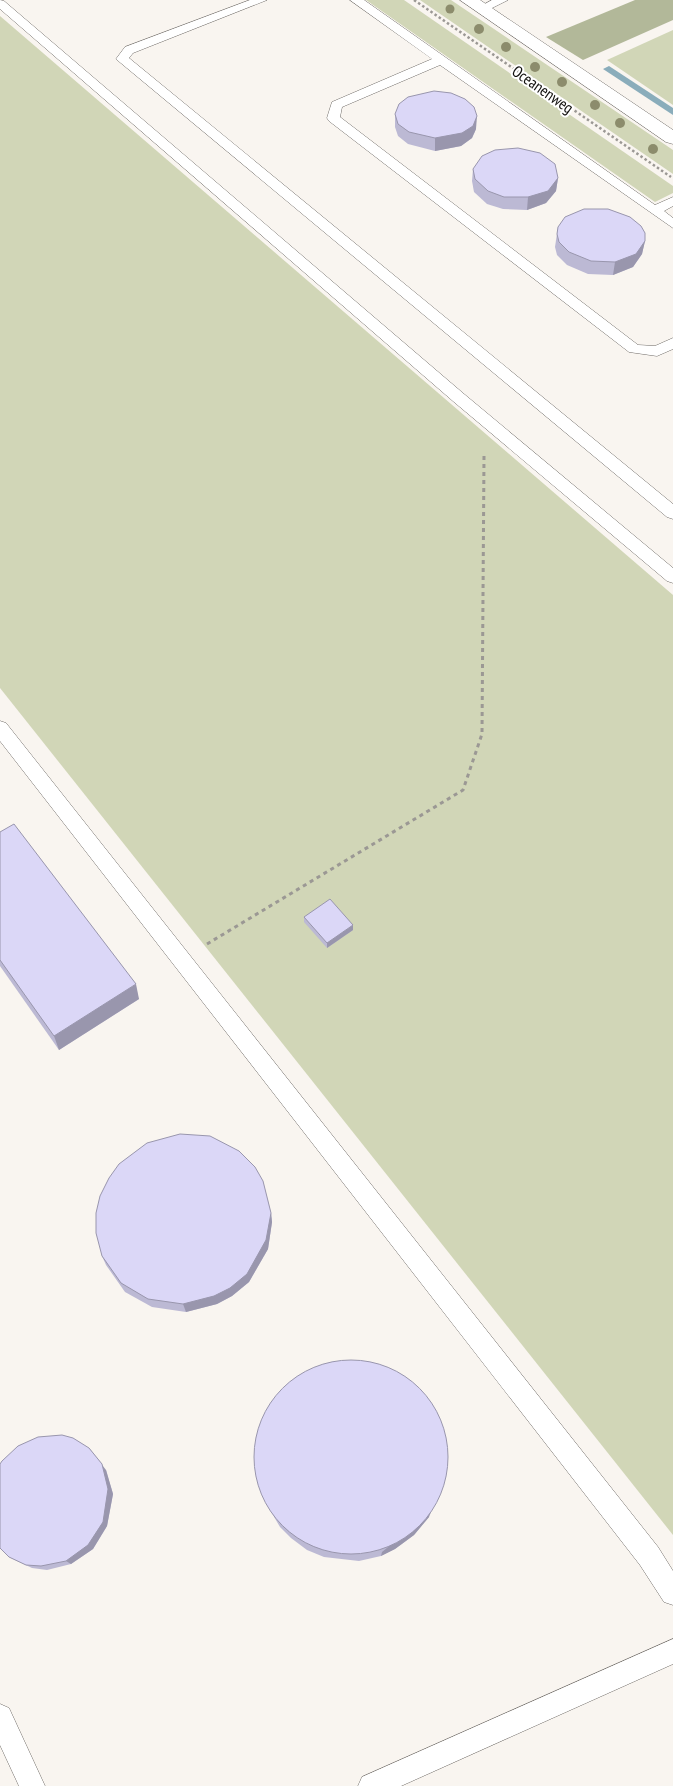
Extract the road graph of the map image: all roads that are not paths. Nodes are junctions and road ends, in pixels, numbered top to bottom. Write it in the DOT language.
graph roads {
  1 [pos="261,0"];
  2 [pos="356,0"];
  3 [pos="502,0"];
  4 [pos="0,2"];
  5 [pos="475,5"];
  6 [pos="441,60"];
  7 [pos="673,138"];
  8 [pos="673,201"];
  9 [pos="655,211"];
  10 [pos="673,224"];
  11 [pos="673,343"];
  12 [pos="673,513"];
  13 [pos="673,578"];
  14 [pos="0,728"];
  15 [pos="673,1594"];
  16 [pos="673,1651"];
  17 [pos="0,1717"];
  18 [pos="32,1786"];
  19 [pos="371,1786"];
  1 -- 12 [label="lane"];
  2 -- 6 [label="lane"];
  3 -- 5 [label="lane"];
  4 -- 13 [label="lane"];
  5 -- 7 [label="street, Oceanenweg"];
  6 -- 9 [label="lane"];
  6 -- 11 [label="lane"];
  8 -- 9 [label="lane"];
  9 -- 10 [label="lane"];
  14 -- 15 [label="lane"];
  16 -- 19 [label="lane"];
  17 -- 18 [label="lane"];
}
